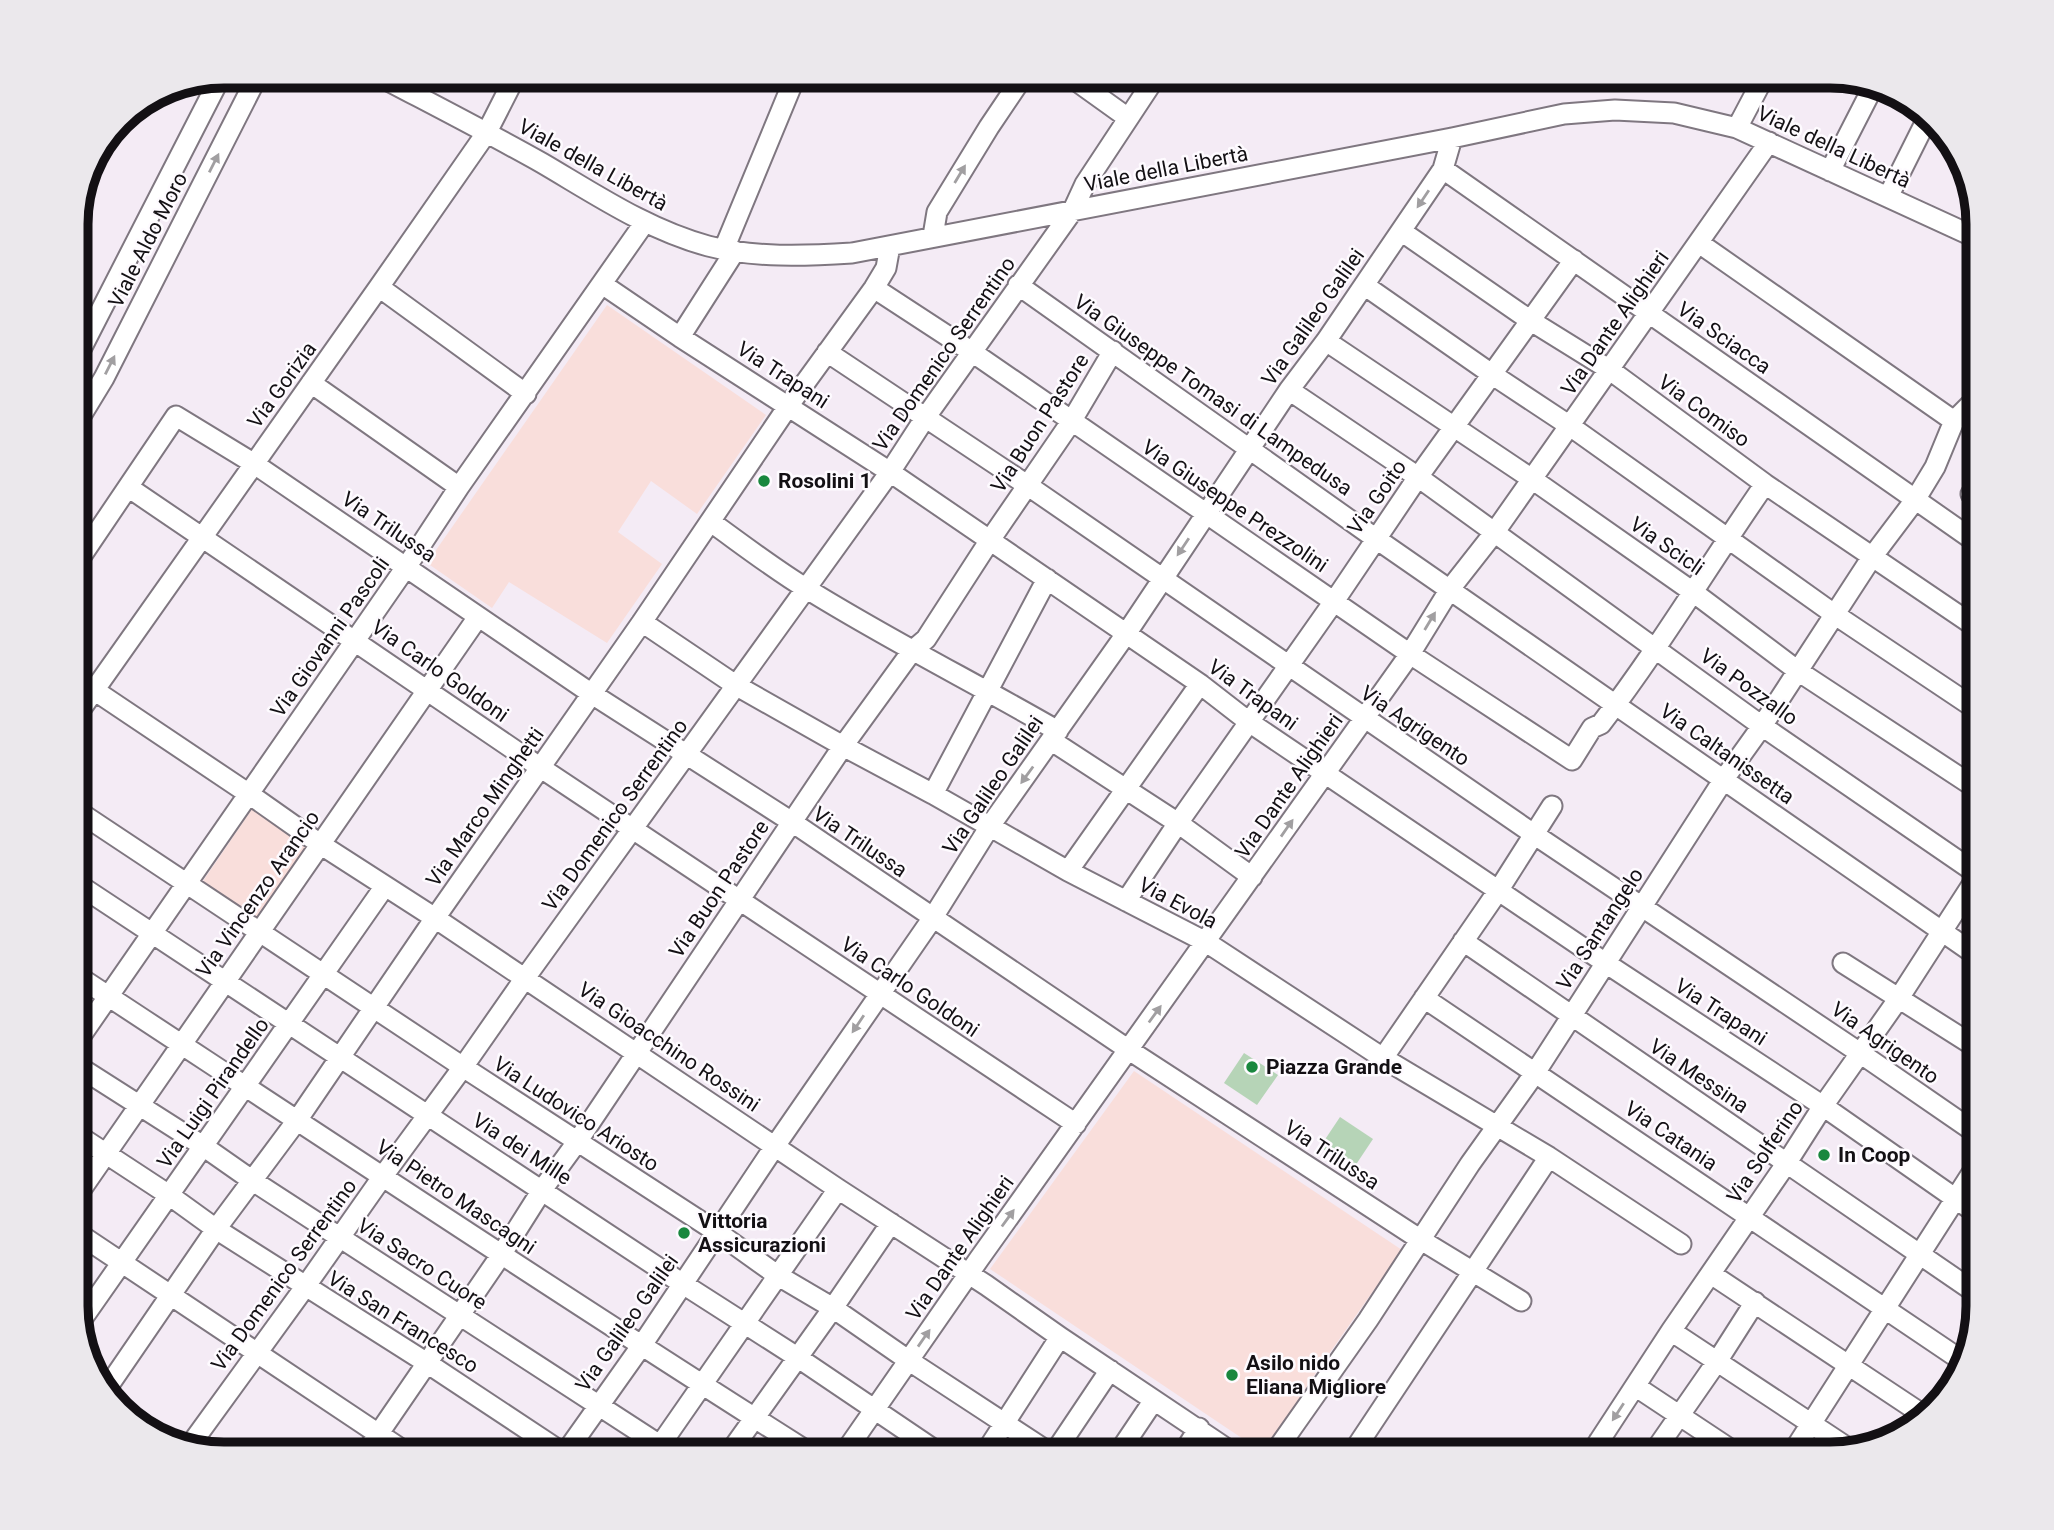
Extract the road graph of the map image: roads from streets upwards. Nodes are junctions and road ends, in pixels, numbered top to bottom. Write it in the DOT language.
graph roads {
  1 [pos="215,88"];
  2 [pos="251,88"];
  3 [pos="402,88"];
  4 [pos="509,88"];
  5 [pos="791,88"];
  6 [pos="1015,88"];
  7 [pos="1086,88"];
  8 [pos="1148,88"];
  9 [pos="1758,88"];
  10 [pos="1870,94"];
  11 [pos="1128,118"];
  12 [pos="1924,125"];
  13 [pos="1737,128"];
  14 [pos="487,132"];
  15 [pos="1451,138"];
  16 [pos="1769,142"];
  17 [pos="1443,169"];
  18 [pos="1830,171"];
  19 [pos="1888,197"];
  20 [pos="1073,210"];
  21 [pos="645,222"];
  22 [pos="1401,231"];
  23 [pos="1966,233"];
  24 [pos="933,236"];
  25 [pos="1699,243"];
  26 [pos="890,246"];
  27 [pos="729,250"];
  28 [pos="1574,260"];
  29 [pos="603,284"];
  30 [pos="1018,285"];
  31 [pos="1364,285"];
  32 [pos="379,287"];
  33 [pos="874,288"];
  34 [pos="1650,313"];
  35 [pos="1531,321"];
  36 [pos="88,336"];
  37 [pos="680,337"];
  38 [pos="1326,341"];
  39 [pos="1113,351"];
  40 [pos="827,352"];
  41 [pos="972,352"];
  42 [pos="1610,370"];
  43 [pos="1493,375"];
  44 [pos="312,383"];
  45 [pos="1289,390"];
  46 [pos="526,394"];
  47 [pos="88,404"];
  48 [pos="789,405"];
  49 [pos="1966,409"];
  50 [pos="925,418"];
  51 [pos="1954,421"];
  52 [pos="1071,422"];
  53 [pos="1454,426"];
  54 [pos="1570,426"];
  55 [pos="1250,448"];
  56 [pos="253,463"];
  57 [pos="890,472"];
  58 [pos="1418,477"];
  59 [pos="1532,479"];
  60 [pos="1765,484"];
  61 [pos="1027,485"];
  62 [pos="128,487"];
  63 [pos="459,487"];
  64 [pos="1914,500"];
  65 [pos="1206,513"];
  66 [pos="711,522"];
  67 [pos="1494,533"];
  68 [pos="1966,535"];
  69 [pos="203,537"];
  70 [pos="1375,538"];
  71 [pos="1727,538"];
  72 [pos="990,540"];
  73 [pos="88,546"];
  74 [pos="1872,557"];
  75 [pos="407,566"];
  76 [pos="1163,578"];
  77 [pos="1047,579"];
  78 [pos="805,588"];
  79 [pos="1450,589"];
  80 [pos="1693,592"];
  81 [pos="1335,600"];
  82 [pos="1834,614"];
  83 [pos="478,617"];
  84 [pos="1966,620"];
  85 [pos="642,622"];
  86 [pos="1126,634"];
  87 [pos="355,640"];
  88 [pos="1657,648"];
  89 [pos="912,651"];
  90 [pos="1410,654"];
  91 [pos="1288,666"];
  92 [pos="1798,671"];
  93 [pos="1200,684"];
  94 [pos="737,686"];
  95 [pos="88,687"];
  96 [pos="427,690"];
  97 [pos="94,691"];
  98 [pos="988,691"];
  99 [pos="592,694"];
  100 [pos="88,699"];
  101 [pos="1966,702"];
  102 [pos="1615,705"];
  103 [pos="1365,719"];
  104 [pos="1249,722"];
  105 [pos="1762,726"];
  106 [pos="1055,736"];
  107 [pos="843,746"];
  108 [pos="686,756"];
  109 [pos="541,768"];
  110 [pos="1326,774"];
  111 [pos="1724,779"];
  112 [pos="1966,781"];
  113 [pos="1126,789"];
  114 [pos="248,794"];
  115 [pos="933,794"];
  116 [pos="1552,806"];
  117 [pos="88,818"];
  118 [pos="792,822"];
  119 [pos="1178,823"];
  120 [pos="990,826"];
  121 [pos="634,829"];
  122 [pos="1535,835"];
  123 [pos="320,844"];
  124 [pos="1966,866"];
  125 [pos="1068,871"];
  126 [pos="1252,877"];
  127 [pos="186,884"];
  128 [pos="385,886"];
  129 [pos="88,891"];
  130 [pos="1498,891"];
  131 [pos="1966,895"];
  132 [pos="739,901"];
  133 [pos="1126,901"];
  134 [pos="1642,906"];
  135 [pos="435,918"];
  136 [pos="932,919"];
  137 [pos="259,932"];
  138 [pos="1942,932"];
  139 [pos="151,934"];
  140 [pos="1463,941"];
  141 [pos="1206,942"];
  142 [pos="1966,948"];
  143 [pos="1843,963"];
  144 [pos="1606,964"];
  145 [pos="323,974"];
  146 [pos="525,978"];
  147 [pos="225,982"];
  148 [pos="88,983"];
  149 [pos="878,994"];
  150 [pos="108,996"];
  151 [pos="1424,998"];
  152 [pos="1899,998"];
  153 [pos="374,1008"];
  154 [pos="1571,1017"];
  155 [pos="289,1024"];
  156 [pos="88,1025"];
  157 [pos="1966,1041"];
  158 [pos="182,1044"];
  159 [pos="1129,1050"];
  160 [pos="636,1052"];
  161 [pos="1860,1053"];
  162 [pos="340,1058"];
  163 [pos="1383,1058"];
  164 [pos="464,1068"];
  165 [pos="88,1072"];
  166 [pos="1535,1073"];
  167 [pos="246,1085"];
  168 [pos="139,1104"];
  169 [pos="1823,1106"];
  170 [pos="428,1115"];
  171 [pos="298,1119"];
  172 [pos="1076,1124"];
  173 [pos="1497,1125"];
  174 [pos="1966,1126"];
  175 [pos="88,1142"];
  176 [pos="578,1142"];
  177 [pos="203,1146"];
  178 [pos="775,1146"];
  179 [pos="106,1153"];
  180 [pos="1549,1157"];
  181 [pos="1786,1164"];
  182 [pos="383,1176"];
  183 [pos="88,1179"];
  184 [pos="253,1181"];
  185 [pos="1966,1183"];
  186 [pos="838,1189"];
  187 [pos="542,1190"];
  188 [pos="169,1195"];
  189 [pos="1956,1199"];
  190 [pos="1966,1206"];
  191 [pos="1749,1217"];
  192 [pos="891,1223"];
  193 [pos="216,1229"];
  194 [pos="717,1232"];
  195 [pos="340,1238"];
  196 [pos="88,1240"];
  197 [pos="1421,1240"];
  198 [pos="1681,1244"];
  199 [pos="1920,1254"];
  200 [pos="501,1255"];
  201 [pos="121,1263"];
  202 [pos="1473,1271"];
  203 [pos="1711,1273"];
  204 [pos="969,1274"];
  205 [pos="777,1275"];
  206 [pos="683,1284"];
  207 [pos="1966,1286"];
  208 [pos="305,1287"];
  209 [pos="170,1296"];
  210 [pos="1521,1301"];
  211 [pos="1755,1302"];
  212 [pos="833,1308"];
  213 [pos="1884,1308"];
  214 [pos="88,1311"];
  215 [pos="459,1316"];
  216 [pos="743,1323"];
  217 [pos="1671,1331"];
  218 [pos="1060,1337"];
  219 [pos="642,1345"];
  220 [pos="257,1352"];
  221 [pos="797,1357"];
  222 [pos="1957,1357"];
  223 [pos="908,1360"];
  224 [pos="1718,1360"];
  225 [pos="427,1363"];
  226 [pos="1848,1364"];
  227 [pos="1110,1370"];
  228 [pos="702,1382"];
  229 [pos="111,1383"];
  230 [pos="1635,1386"];
  231 [pos="1154,1400"];
  232 [pos="598,1405"];
  233 [pos="874,1410"];
  234 [pos="1918,1411"];
  235 [pos="1680,1415"];
  236 [pos="755,1418"];
  237 [pos="1004,1424"];
  238 [pos="1812,1424"];
  239 [pos="1199,1429"];
  240 [pos="378,1434"];
  241 [pos="194,1439"];
  242 [pos="373,1442"];
  243 [pos="390,1442"];
  244 [pos="547,1442"];
  245 [pos="573,1442"];
  246 [pos="649,1442"];
  247 [pos="669,1442"];
  248 [pos="737,1442"];
  249 [pos="793,1442"];
  250 [pos="852,1442"];
  251 [pos="922,1442"];
  252 [pos="992,1442"];
  253 [pos="1032,1442"];
  254 [pos="1062,1442"];
  255 [pos="1127,1442"];
  256 [pos="1190,1442"];
  257 [pos="1218,1442"];
  258 [pos="1282,1442"];
  259 [pos="1360,1442"];
  260 [pos="1599,1442"];
  261 [pos="1661,1442"];
  262 [pos="1720,1442"];
  263 [pos="1800,1442"];
  264 [pos="1839,1442"];
  1 -- 36 [label="street"];
  47 -- 2 [label="street, Viale Aldo Moro, one-way"];
  3 -- 14 [label="street, Viale della Libertà"];
  4 -- 14 [label="street, Via Gorizia"];
  5 -- 27 [label="street"];
  24 -- 6 [label="street, one-way"];
  7 -- 11 [label="street"];
  8 -- 11 [label="street, Via Domenico Serrentino"];
  9 -- 13 [label="street"];
  10 -- 18 [label="street"];
  11 -- 20 [label="street, Via Domenico Serrentino"];
  12 -- 19 [label="street"];
  13 -- 15 [label="street, Viale della Libertà"];
  13 -- 16 [label="street, Viale della Libertà"];
  14 -- 21 [label="street, Viale della Libertà"];
  14 -- 32 [label="street, Via Gorizia"];
  15 -- 17 [label="street, Via Galileo Galilei"];
  15 -- 20 [label="street, Viale della Libertà"];
  16 -- 18 [label="street, Viale della Libertà"];
  16 -- 25 [label="street, Via Dante Alighieri"];
  17 -- 22 [label="street, Via Galileo Galilei, one-way"];
  17 -- 28 [label="street, Via Sciacca"];
  18 -- 19 [label="street, Viale della Libertà"];
  19 -- 23 [label="street, Viale della Libertà"];
  20 -- 24 [label="street, Viale della Libertà"];
  20 -- 30 [label="street, Via Domenico Serrentino"];
  21 -- 27 [label="street, Viale della Libertà"];
  21 -- 29 [label="street, Via Giovanni Pascoli"];
  22 -- 31 [label="street, Via Galileo Galilei"];
  22 -- 35 [label="street, Via Comiso"];
  24 -- 26 [label="street, Viale della Libertà"];
  25 -- 34 [label="street, Via Dante Alighieri"];
  25 -- 51 [label="street"];
  26 -- 27 [label="street, Viale della Libertà"];
  26 -- 33 [label="street, Via Marco Minghetti"];
  27 -- 37 [label="street"];
  28 -- 34 [label="street, Via Sciacca"];
  28 -- 35 [label="street, Via Goito"];
  29 -- 37 [label="street, Via Trapani"];
  29 -- 46 [label="street, Via Giovanni Pascoli"];
  30 -- 39 [label="street, Via Giuseppe Tomasi di Lampedusa"];
  30 -- 41 [label="street, Via Domenico Serrentino"];
  31 -- 38 [label="street, Via Galileo Galilei"];
  31 -- 43 [label="street"];
  32 -- 44 [label="street, Via Gorizia"];
  32 -- 46 [label="street"];
  33 -- 40 [label="street, Via Marco Minghetti"];
  33 -- 41 [label="street, Via Giuseppe Prezzolini"];
  34 -- 42 [label="street, Via Dante Alighieri"];
  34 -- 64 [label="street, Via Sciacca"];
  35 -- 42 [label="street, Via Comiso"];
  35 -- 43 [label="street, Via Goito"];
  37 -- 48 [label="street, Via Trapani"];
  38 -- 45 [label="street, Via Galileo Galilei"];
  38 -- 53 [label="street, Via Scicli"];
  39 -- 52 [label="street, Via Buon Pastore"];
  39 -- 55 [label="street, Via Giuseppe Tomasi di Lampedusa"];
  40 -- 48 [label="street, Via Marco Minghetti"];
  40 -- 50 [label="street, Via Agrigento"];
  41 -- 50 [label="street, Via Domenico Serrentino"];
  41 -- 52 [label="street, Via Giuseppe Prezzolini"];
  42 -- 54 [label="street, Via Dante Alighieri"];
  42 -- 60 [label="street, Via Comiso"];
  43 -- 53 [label="street, Via Goito"];
  43 -- 54 [label="street"];
  44 -- 56 [label="street, Via Gorizia"];
  44 -- 63 [label="street"];
  45 -- 55 [label="street, Via Galileo Galilei"];
  45 -- 58 [label="street, Via Pozzallo"];
  46 -- 63 [label="street, Via Giovanni Pascoli"];
  48 -- 57 [label="street, Via Trapani"];
  48 -- 66 [label="street, Via Marco Minghetti"];
  49 -- 51 [label="street"];
  50 -- 57 [label="street, Via Domenico Serrentino"];
  50 -- 61 [label="street, Via Agrigento"];
  51 -- 64 [label="street, Via Santangelo"];
  52 -- 61 [label="street, Via Buon Pastore"];
  52 -- 65 [label="street, Via Giuseppe Prezzolini"];
  53 -- 58 [label="street, Via Goito"];
  53 -- 59 [label="street, Via Scicli"];
  54 -- 59 [label="street, Via Dante Alighieri"];
  54 -- 71 [label="street"];
  55 -- 65 [label="street, Via Galileo Galilei"];
  55 -- 70 [label="street, Via Giuseppe Tomasi di Lampedusa"];
  56 -- 62 [label="street, Via Trilussa"];
  56 -- 69 [label="street, Via Gorizia"];
  56 -- 75 [label="street, Via Trilussa"];
  57 -- 72 [label="street, Via Trapani"];
  57 -- 78 [label="street, Via Domenico Serrentino"];
  58 -- 67 [label="street, Via Pozzallo"];
  58 -- 70 [label="street, Via Goito"];
  59 -- 67 [label="street, Via Dante Alighieri"];
  59 -- 80 [label="street, Via Scicli"];
  60 -- 71 [label="street"];
  60 -- 74 [label="street, Via Comiso"];
  61 -- 72 [label="street, Via Buon Pastore"];
  61 -- 76 [label="street, Via Agrigento"];
  62 -- 69 [label="street, Via Carlo Goldoni"];
  62 -- 73 [label="street"];
  63 -- 75 [label="street, Via Giovanni Pascoli"];
  64 -- 68 [label="street, Via Sciacca"];
  64 -- 74 [label="street, Via Santangelo"];
  65 -- 76 [label="street, Via Galileo Galilei, one-way"];
  65 -- 81 [label="street, Via Giuseppe Prezzolini"];
  66 -- 78 [label="street"];
  66 -- 85 [label="street, Via Marco Minghetti"];
  67 -- 79 [label="street, Via Dante Alighieri"];
  67 -- 88 [label="street, Via Pozzallo"];
  69 -- 87 [label="street, Via Carlo Goldoni"];
  69 -- 97 [label="street, Via Gorizia"];
  70 -- 79 [label="street, Via Giuseppe Tomasi di Lampedusa"];
  70 -- 81 [label="street, Via Goito"];
  71 -- 80 [label="street"];
  71 -- 82 [label="street"];
  72 -- 77 [label="street, Via Trapani"];
  72 -- 89 [label="street, Via Buon Pastore"];
  74 -- 82 [label="street, Via Santangelo"];
  74 -- 84 [label="street, Via Comiso"];
  75 -- 83 [label="street, Via Trilussa"];
  75 -- 87 [label="street, Via Giovanni Pascoli"];
  76 -- 86 [label="street, Via Galileo Galilei"];
  76 -- 91 [label="street, Via Agrigento"];
  77 -- 86 [label="street, Via Trapani"];
  77 -- 98 [label="street"];
  78 -- 89 [label="street"];
  78 -- 94 [label="street, Via Domenico Serrentino"];
  90 -- 79 [label="street, Via Dante Alighieri, one-way"];
  79 -- 102 [label="street, Via Caltanissetta"];
  80 -- 88 [label="street"];
  80 -- 92 [label="street, Via Scicli"];
  81 -- 90 [label="street, Via Giuseppe Prezzolini"];
  81 -- 91 [label="street, Via Goito"];
  82 -- 92 [label="street, Via Santangelo"];
  82 -- 101 [label="street"];
  83 -- 96 [label="street, Via Vincenzo Arancio"];
  83 -- 99 [label="street, Via Trilussa"];
  85 -- 94 [label="street, Via Evola"];
  85 -- 99 [label="street, Via Marco Minghetti"];
  86 -- 93 [label="street, Via Trapani"];
  86 -- 106 [label="street, Via Galileo Galilei"];
  87 -- 96 [label="street, Via Carlo Goldoni"];
  87 -- 114 [label="street, Via Giovanni Pascoli"];
  88 -- 102 [label="street"];
  88 -- 105 [label="street, Via Pozzallo"];
  89 -- 98 [label="street"];
  89 -- 107 [label="street, Via Buon Pastore"];
  90 -- 102 [label="street, Via Giuseppe Prezzolini"];
  90 -- 103 [label="street, Via Dante Alighieri"];
  91 -- 103 [label="street, Via Agrigento"];
  91 -- 104 [label="street, Via Goito"];
  92 -- 105 [label="street, Via Santangelo"];
  92 -- 112 [label="street, Via Scicli"];
  93 -- 104 [label="street, Via Trapani"];
  93 -- 113 [label="street"];
  94 -- 107 [label="street, Via Evola"];
  94 -- 108 [label="street, Via Domenico Serrentino"];
  95 -- 97 [label="street, Via Gioacchino Rossini"];
  96 -- 109 [label="street, Via Carlo Goldoni"];
  96 -- 123 [label="street, Via Vincenzo Arancio"];
  97 -- 100 [label="street, Via Gorizia"];
  97 -- 114 [label="street, Via Gioacchino Rossini"];
  98 -- 106 [label="street"];
  98 -- 115 [label="street"];
  99 -- 108 [label="street, Via Trilussa"];
  99 -- 109 [label="street, Via Marco Minghetti"];
  102 -- 111 [label="street, Via Caltanissetta"];
  103 -- 110 [label="street, Via Dante Alighieri"];
  103 -- 122 [label="street, Via Agrigento"];
  104 -- 110 [label="street, Via Trapani"];
  104 -- 119 [label="street, Via Goito"];
  105 -- 111 [label="street, Via Santangelo"];
  105 -- 124 [label="street, Via Pozzallo"];
  106 -- 113 [label="street"];
  106 -- 120 [label="street, Via Galileo Galilei, one-way"];
  107 -- 115 [label="street, Via Evola"];
  107 -- 118 [label="street, Via Buon Pastore"];
  108 -- 118 [label="street, Via Trilussa"];
  108 -- 121 [label="street, Via Domenico Serrentino"];
  109 -- 121 [label="street, Via Carlo Goldoni"];
  109 -- 135 [label="street, Via Marco Minghetti"];
  126 -- 110 [label="street, Via Dante Alighieri, one-way"];
  110 -- 130 [label="street, Via Trapani"];
  111 -- 134 [label="street, Via Santangelo"];
  111 -- 138 [label="street, Via Caltanissetta"];
  113 -- 119 [label="street"];
  113 -- 125 [label="street"];
  114 -- 123 [label="street, Via Gioacchino Rossini"];
  114 -- 127 [label="street, Via Giovanni Pascoli"];
  115 -- 120 [label="street, Via Evola"];
  116 -- 122 [label="street"];
  117 -- 127 [label="street, Via Ludovico Ariosto"];
  118 -- 132 [label="street, Via Buon Pastore"];
  118 -- 136 [label="street, Via Trilussa"];
  119 -- 126 [label="street"];
  119 -- 133 [label="street, Via Goito"];
  120 -- 125 [label="street, Via Evola"];
  120 -- 136 [label="street, Via Galileo Galilei"];
  121 -- 132 [label="street, Via Carlo Goldoni"];
  121 -- 146 [label="street, Via Domenico Serrentino"];
  122 -- 130 [label="street"];
  122 -- 134 [label="street, Via Agrigento"];
  123 -- 128 [label="street, Via Gioacchino Rossini"];
  123 -- 137 [label="street, Via Vincenzo Arancio"];
  125 -- 133 [label="street, Via Evola"];
  126 -- 141 [label="street, Via Dante Alighieri"];
  127 -- 137 [label="street, Via Ludovico Ariosto"];
  127 -- 139 [label="street, Via Giovanni Pascoli"];
  128 -- 135 [label="street, Via Gioacchino Rossini"];
  128 -- 145 [label="street, Via Luigi Pirandello"];
  129 -- 139 [label="street, Via dei Mille"];
  130 -- 140 [label="street"];
  130 -- 144 [label="street, Via Trapani"];
  131 -- 138 [label="street, Via Solferino"];
  132 -- 149 [label="street, Via Carlo Goldoni"];
  132 -- 160 [label="street, Via Buon Pastore"];
  133 -- 141 [label="street, Via Evola"];
  134 -- 144 [label="street, Via Santangelo"];
  134 -- 161 [label="street, Via Agrigento"];
  135 -- 146 [label="street, Via Gioacchino Rossini"];
  135 -- 153 [label="street, Via Marco Minghetti"];
  136 -- 149 [label="street, Via Galileo Galilei"];
  136 -- 159 [label="street, Via Trilussa"];
  137 -- 145 [label="street, Via Ludovico Ariosto"];
  137 -- 147 [label="street, Via Vincenzo Arancio"];
  138 -- 142 [label="street, Via Caltanissetta"];
  138 -- 152 [label="street, Via Solferino"];
  139 -- 147 [label="street, Via dei Mille"];
  139 -- 150 [label="street, Via Giovanni Pascoli"];
  140 -- 151 [label="street"];
  140 -- 154 [label="street, Via Messina"];
  159 -- 141 [label="street, Via Dante Alighieri, one-way"];
  141 -- 163 [label="street, Via Evola"];
  143 -- 152 [label="street"];
  144 -- 154 [label="street, Via Santangelo"];
  144 -- 169 [label="street, Via Trapani"];
  145 -- 153 [label="street, Via Ludovico Ariosto"];
  145 -- 155 [label="street, Via Luigi Pirandello"];
  146 -- 160 [label="street, Via Gioacchino Rossini"];
  146 -- 164 [label="street, Via Domenico Serrentino"];
  147 -- 155 [label="street, Via dei Mille"];
  147 -- 158 [label="street, Via Vincenzo Arancio"];
  148 -- 150 [label="street, Via Pietro Mascagni"];
  149 -- 172 [label="street, Via Carlo Goldoni"];
  149 -- 178 [label="street, Via Galileo Galilei, one-way"];
  150 -- 156 [label="street, Via Giovanni Pascoli"];
  150 -- 158 [label="street, Via Pietro Mascagni"];
  151 -- 163 [label="street"];
  151 -- 166 [label="street, Via Catania"];
  152 -- 157 [label="street"];
  152 -- 161 [label="street, Via Solferino"];
  153 -- 162 [label="street, Via Marco Minghetti"];
  153 -- 164 [label="street, Via Ludovico Ariosto"];
  154 -- 166 [label="street, Via Santangelo"];
  154 -- 181 [label="street, Via Messina"];
  155 -- 162 [label="street, Via dei Mille"];
  155 -- 167 [label="street, Via Luigi Pirandello"];
  158 -- 167 [label="street, Via Pietro Mascagni"];
  158 -- 168 [label="street, Via Vincenzo Arancio"];
  159 -- 172 [label="street, Via Dante Alighieri"];
  159 -- 197 [label="street, Via Trilussa"];
  160 -- 176 [label="street, Via Buon Pastore"];
  160 -- 178 [label="street, Via Gioacchino Rossini"];
  161 -- 169 [label="street, Via Solferino"];
  161 -- 174 [label="street, Via Agrigento"];
  162 -- 170 [label="street, Via dei Mille"];
  162 -- 171 [label="street, Via Marco Minghetti"];
  163 -- 173 [label="street, Via Evola"];
  164 -- 170 [label="street, Via Domenico Serrentino"];
  164 -- 176 [label="street, Via Ludovico Ariosto"];
  165 -- 168 [label="street, Via Sacro Cuore"];
  166 -- 173 [label="street, Via Santangelo"];
  166 -- 191 [label="street, Via Catania"];
  167 -- 171 [label="street, Via Pietro Mascagni"];
  167 -- 177 [label="street, Via Luigi Pirandello"];
  168 -- 177 [label="street, Via Sacro Cuore"];
  168 -- 179 [label="street, Via Vincenzo Arancio"];
  169 -- 181 [label="street, Via Solferino"];
  169 -- 189 [label="street, Via Trapani"];
  170 -- 182 [label="street, Via Domenico Serrentino"];
  170 -- 187 [label="street, Via dei Mille"];
  171 -- 182 [label="street, Via Pietro Mascagni"];
  171 -- 184 [label="street, Via Marco Minghetti"];
  204 -- 172 [label="street, Via Dante Alighieri, one-way"];
  173 -- 180 [label="street, Via Evola"];
  173 -- 197 [label="street, Via Santangelo"];
  175 -- 179 [label="street, Via San Francesco"];
  176 -- 187 [label="street, Via Buon Pastore"];
  176 -- 194 [label="street, Via Ludovico Ariosto"];
  177 -- 184 [label="street, Via Sacro Cuore"];
  177 -- 188 [label="street, Via Luigi Pirandello"];
  178 -- 186 [label="street, Via Gioacchino Rossini"];
  178 -- 194 [label="street, Via Galileo Galilei"];
  179 -- 183 [label="street, Via Vincenzo Arancio"];
  179 -- 188 [label="street, Via San Francesco"];
  180 -- 198 [label="street, Via Evola"];
  180 -- 202 [label="street"];
  181 -- 191 [label="street, Via Solferino"];
  181 -- 199 [label="street, Via Messina"];
  182 -- 195 [label="street, Via Domenico Serrentino"];
  182 -- 200 [label="street, Via Pietro Mascagni"];
  184 -- 193 [label="street, Via Marco Minghetti"];
  184 -- 195 [label="street, Via Sacro Cuore"];
  185 -- 189 [label="street"];
  186 -- 192 [label="street, Via Gioacchino Rossini"];
  186 -- 205 [label="street"];
  187 -- 200 [label="street, Via Buon Pastore"];
  187 -- 206 [label="street, Via dei Mille"];
  188 -- 193 [label="street, Via San Francesco"];
  188 -- 201 [label="street, Via Luigi Pirandello"];
  189 -- 190 [label="street, Via Trapani"];
  189 -- 199 [label="street"];
  191 -- 203 [label="street, Via Solferino"];
  191 -- 213 [label="street, Via Catania"];
  192 -- 204 [label="street, Via Gioacchino Rossini"];
  192 -- 212 [label="street"];
  193 -- 208 [label="street, Via San Francesco"];
  193 -- 209 [label="street, Via Marco Minghetti"];
  194 -- 205 [label="street, Via Ludovico Ariosto"];
  194 -- 206 [label="street, Via Galileo Galilei"];
  195 -- 208 [label="street, Via Domenico Serrentino"];
  195 -- 215 [label="street, Via Sacro Cuore"];
  196 -- 201 [label="street"];
  197 -- 202 [label="street, Via Trilussa"];
  197 -- 258 [label="street, Via Santangelo"];
  199 -- 207 [label="street, Via Messina"];
  199 -- 213 [label="street"];
  200 -- 215 [label="street, Via Buon Pastore"];
  200 -- 219 [label="street, Via Pietro Mascagni"];
  201 -- 209 [label="street"];
  201 -- 214 [label="street, Via Luigi Pirandello"];
  202 -- 210 [label="street, Via Trilussa"];
  202 -- 259 [label="street"];
  203 -- 211 [label="street"];
  203 -- 217 [label="street, Via Solferino"];
  204 -- 218 [label="street, Via Gioacchino Rossini"];
  223 -- 204 [label="street, Via Dante Alighieri, one-way"];
  205 -- 212 [label="street, Via Ludovico Ariosto"];
  205 -- 216 [label="street"];
  206 -- 216 [label="street, Via dei Mille"];
  206 -- 219 [label="street, Via Galileo Galilei"];
  208 -- 220 [label="street, Via Domenico Serrentino"];
  208 -- 225 [label="street, Via San Francesco"];
  209 -- 220 [label="street"];
  209 -- 229 [label="street, Via Marco Minghetti"];
  211 -- 224 [label="street"];
  211 -- 226 [label="street"];
  212 -- 221 [label="street"];
  212 -- 223 [label="street, Via Ludovico Ariosto"];
  213 -- 222 [label="street, Via Catania"];
  213 -- 226 [label="street"];
  215 -- 225 [label="street, Via Buon Pastore"];
  215 -- 232 [label="street, Via Sacro Cuore"];
  216 -- 221 [label="street, Via dei Mille"];
  216 -- 228 [label="street"];
  217 -- 224 [label="street"];
  217 -- 230 [label="street, Via Solferino"];
  218 -- 227 [label="street, Via Gioacchino Rossini"];
  218 -- 237 [label="street"];
  219 -- 228 [label="street, Via Pietro Mascagni"];
  219 -- 232 [label="street, Via Galileo Galilei"];
  220 -- 240 [label="street"];
  220 -- 241 [label="street, Via Domenico Serrentino"];
  221 -- 233 [label="street, Via dei Mille"];
  221 -- 236 [label="street"];
  223 -- 233 [label="street, Via Dante Alighieri"];
  223 -- 237 [label="street, Via Ludovico Ariosto"];
  224 -- 235 [label="street"];
  224 -- 238 [label="street"];
  225 -- 240 [label="street, Via Buon Pastore"];
  225 -- 244 [label="street, Via San Francesco"];
  226 -- 234 [label="street"];
  226 -- 238 [label="street"];
  227 -- 231 [label="street, Via Gioacchino Rossini"];
  227 -- 254 [label="street"];
  228 -- 236 [label="street, Via Pietro Mascagni"];
  228 -- 247 [label="street"];
  230 -- 235 [label="street"];
  230 -- 260 [label="street, Via Solferino, one-way"];
  231 -- 239 [label="street, Via Gioacchino Rossini"];
  231 -- 255 [label="street"];
  232 -- 245 [label="street, Via Galileo Galilei"];
  232 -- 246 [label="street, Via Sacro Cuore"];
  233 -- 250 [label="street, Via Dante Alighieri"];
  233 -- 251 [label="street, Via dei Mille"];
  235 -- 261 [label="street"];
  235 -- 262 [label="street"];
  236 -- 248 [label="street"];
  236 -- 249 [label="street, Via Pietro Mascagni"];
  237 -- 252 [label="street"];
  237 -- 253 [label="street, Via Ludovico Ariosto"];
  238 -- 263 [label="street"];
  238 -- 264 [label="street"];
  239 -- 256 [label="street"];
  239 -- 257 [label="street, Via Gioacchino Rossini"];
  240 -- 242 [label="street, Via Buon Pastore"];
  240 -- 243 [label="street"];
}
